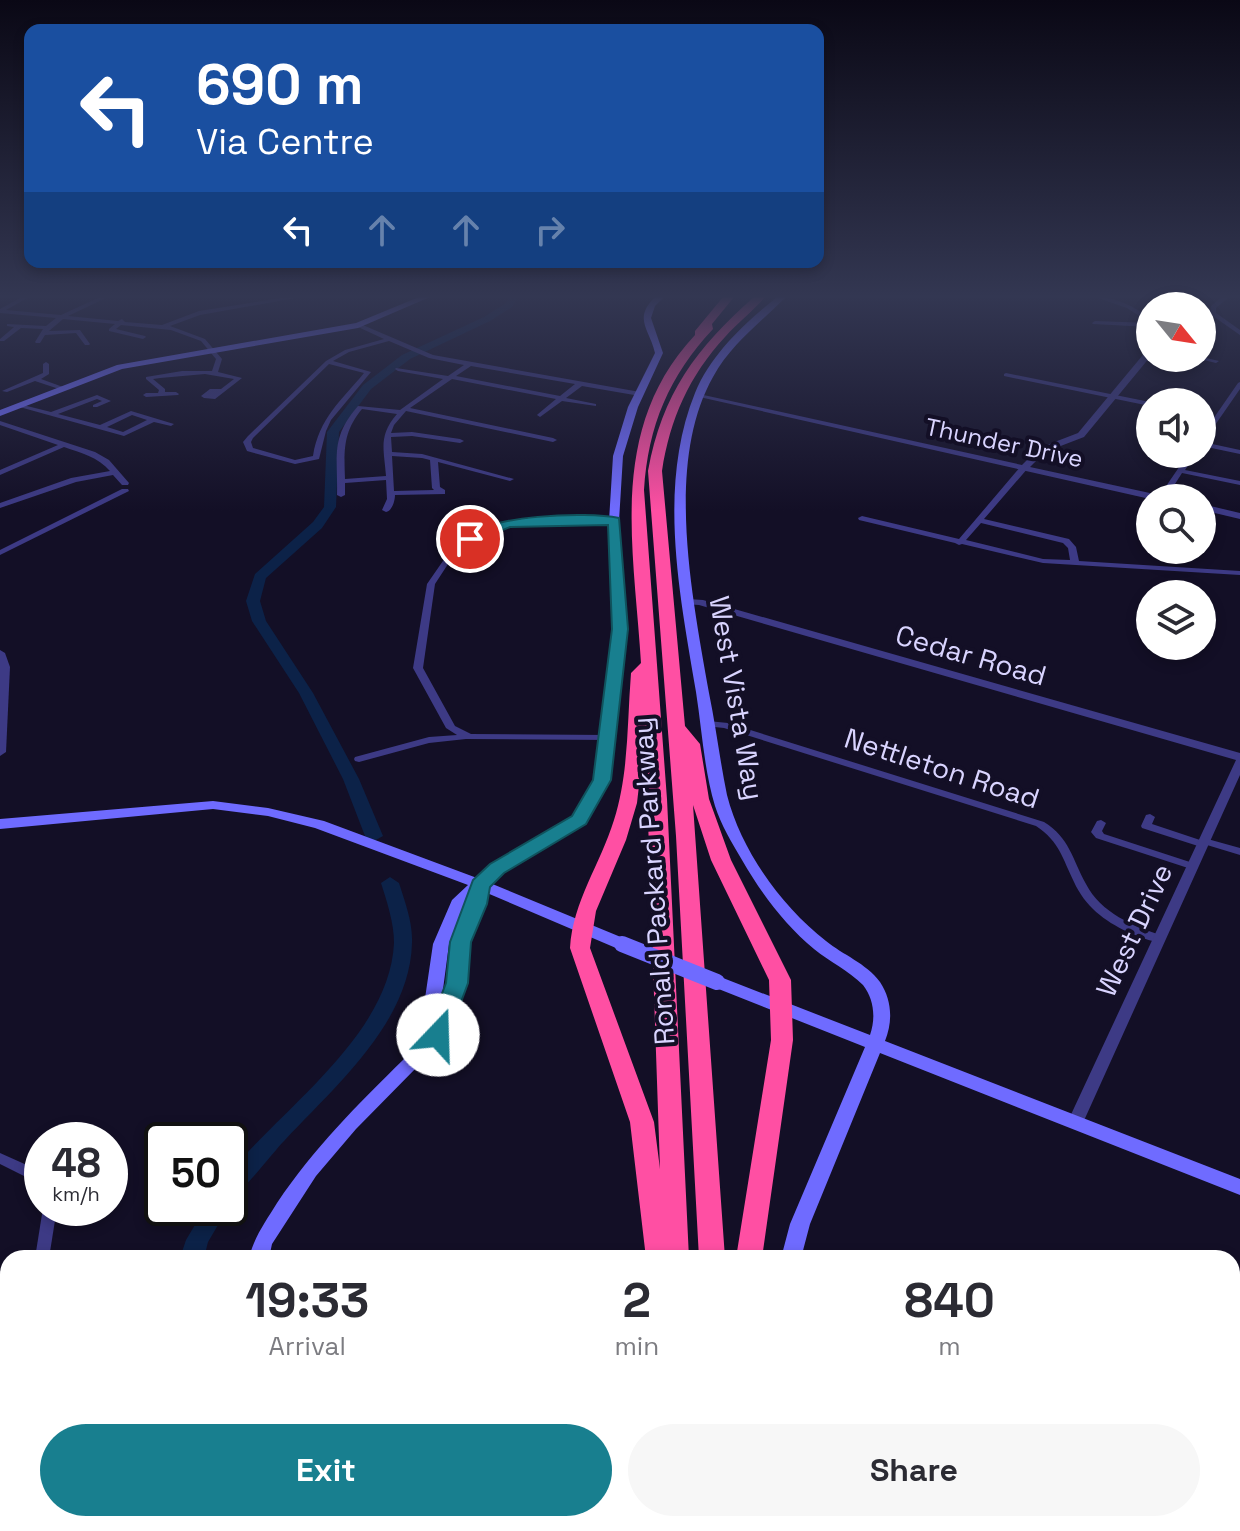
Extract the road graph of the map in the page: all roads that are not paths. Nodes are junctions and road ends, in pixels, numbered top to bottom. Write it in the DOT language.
graph roads {
  1 [pos="46,368"];
  2 [pos="116,368"];
  3 [pos="217,368"];
  4 [pos="321,368"];
  5 [pos="354,368"];
  6 [pos="464,368"];
  7 [pos="501,368"];
  8 [pos="652,368"];
  9 [pos="675,368"];
  10 [pos="691,368"];
  11 [pos="714,368"];
  12 [pos="398,369"];
  13 [pos="1136,369"];
  14 [pos="215,372"];
  15 [pos="1006,375"];
  16 [pos="451,378"];
  17 [pos="36,379"];
  18 [pos="581,383"];
  19 [pos="1240,384"];
  20 [pos="61,388"];
  21 [pos="3,390"];
  22 [pos="223,391"];
  23 [pos="160,394"];
  24 [pos="176,394"];
  25 [pos="640,394"];
  26 [pos="146,395"];
  27 [pos="699,396"];
  28 [pos="1113,396"];
  29 [pos="560,399"];
  30 [pos="20,401"];
  31 [pos="1136,401"];
  32 [pos="594,405"];
  33 [pos="95,406"];
  34 [pos="402,411"];
  35 [pos="0,413"];
  36 [pos="53,414"];
  37 [pos="540,415"];
  38 [pos="154,419"];
  39 [pos="1216,421"];
  40 [pos="0,423"];
  41 [pos="171,424"];
  42 [pos="15,428"];
  43 [pos="100,428"];
  44 [pos="0,435"];
  45 [pos="387,435"];
  46 [pos="553,440"];
  47 [pos="460,441"];
  48 [pos="63,445"];
  49 [pos="1216,446"];
  50 [pos="1240,452"];
  51 [pos="388,454"];
  52 [pos="434,459"];
  53 [pos="1024,468"];
  54 [pos="1183,468"];
  55 [pos="1181,471"];
  56 [pos="116,472"];
  57 [pos="0,473"];
  58 [pos="390,478"];
  59 [pos="510,479"];
  60 [pos="341,481"];
  61 [pos="1240,483"];
  62 [pos="1171,484"];
  63 [pos="391,493"];
  64 [pos="1136,493"];
  65 [pos="341,495"];
  66 [pos="0,506"];
  67 [pos="386,510"];
  68 [pos="1216,510"];
  69 [pos="1240,516"];
  70 [pos="862,518"];
  71 [pos="980,520"];
  72 [pos="614,521"];
  73 [pos="959,543"];
  74 [pos="0,553"];
  75 [pos="1075,563"];
  76 [pos="1240,573"];
  77 [pos="688,602"];
  78 [pos="0,653"];
  79 [pos="649,658"];
  80 [pos="708,724"];
  81 [pos="677,727"];
  82 [pos="469,737"];
  83 [pos="607,738"];
  84 [pos="0,752"];
  85 [pos="359,759"];
  86 [pos="1240,759"];
  87 [pos="1150,817"];
  88 [pos="1101,823"];
  89 [pos="0,824"];
  90 [pos="1203,842"];
  91 [pos="1240,852"];
  92 [pos="1192,866"];
  93 [pos="480,885"];
  94 [pos="579,927"];
  95 [pos="1159,939"];
  96 [pos="781,1006"];
  97 [pos="875,1043"];
  98 [pos="1076,1121"];
  99 [pos="0,1158"];
  100 [pos="24,1170"];
  101 [pos="1240,1187"];
  102 [pos="47,1226"];
  103 [pos="43,1250"];
  104 [pos="261,1250"];
  105 [pos="658,1250"];
  106 [pos="676,1250"];
  107 [pos="711,1250"];
  108 [pos="750,1250"];
  109 [pos="793,1250"];
  1 -- 17 [label="street"];
  2 -- 20 [label="main road"];
  3 -- 14 [label="street"];
  4 -- 5 [label="street"];
  6 -- 16 [label="street"];
  7 -- 18 [label="street"];
  8 -- 25 [label="main road"];
  9 -- 79 [label="highway, Ronald Packard Parkway"];
  10 -- 81 [label="highway, Ronald Packard Parkway"];
  11 -- 27 [label="main road, West Vista Way"];
  12 -- 16 [label="street"];
  13 -- 28 [label="street"];
  14 -- 22 [label="street"];
  14 -- 23 [label="street"];
  15 -- 28 [label="street"];
  16 -- 29 [label="street"];
  16 -- 34 [label="street"];
  17 -- 20 [label="street"];
  17 -- 21 [label="street"];
  18 -- 25 [label="street"];
  18 -- 29 [label="street"];
  19 -- 39 [label="street"];
  20 -- 30 [label="main road"];
  21 -- 30 [label="street"];
  23 -- 24 [label="street"];
  23 -- 26 [label="street"];
  25 -- 72 [label="main road"];
  27 -- 53 [label="street, Thunder Drive"];
  27 -- 77 [label="main road, West Vista Way"];
  28 -- 31 [label="street"];
  28 -- 53 [label="street"];
  29 -- 32 [label="street"];
  29 -- 37 [label="street"];
  30 -- 35 [label="main road"];
  30 -- 36 [label="street"];
  33 -- 36 [label="street"];
  34 -- 45 [label="street"];
  34 -- 46 [label="street"];
  34 -- 60 [label="street"];
  36 -- 43 [label="street"];
  38 -- 41 [label="street"];
  38 -- 43 [label="street"];
  38 -- 43 [label="street"];
  40 -- 42 [label="street"];
  42 -- 44 [label="street"];
  42 -- 48 [label="street"];
  45 -- 47 [label="street"];
  45 -- 51 [label="street"];
  48 -- 56 [label="street"];
  48 -- 57 [label="street"];
  49 -- 50 [label="street"];
  51 -- 52 [label="street"];
  51 -- 58 [label="street"];
  52 -- 59 [label="street"];
  52 -- 63 [label="street"];
  53 -- 64 [label="street, Thunder Drive"];
  53 -- 71 [label="street"];
  54 -- 55 [label="street"];
  55 -- 61 [label="street"];
  55 -- 62 [label="street"];
  56 -- 66 [label="street"];
  56 -- 74 [label="street"];
  58 -- 60 [label="street"];
  58 -- 63 [label="street"];
  60 -- 65 [label="street"];
  63 -- 67 [label="street"];
  68 -- 69 [label="street"];
  70 -- 73 [label="street"];
  71 -- 73 [label="street"];
  71 -- 75 [label="street"];
  72 -- 82 [label="street"];
  72 -- 83 [label="main road"];
  73 -- 75 [label="street"];
  75 -- 76 [label="street"];
  77 -- 80 [label="main road, West Vista Way"];
  77 -- 86 [label="street, Cedar Road"];
  78 -- 84 [label="street"];
  79 -- 94 [label="highway"];
  79 -- 106 [label="highway, Ronald Packard Parkway"];
  80 -- 95 [label="street, Nettleton Road"];
  80 -- 97 [label="main road, West Vista Way"];
  81 -- 96 [label="highway"];
  81 -- 107 [label="highway, Ronald Packard Parkway"];
  82 -- 83 [label="street"];
  82 -- 85 [label="street"];
  83 -- 93 [label="main road"];
  86 -- 90 [label="street, West Drive"];
  87 -- 90 [label="street"];
  88 -- 92 [label="street"];
  89 -- 93 [label="main road"];
  90 -- 91 [label="street"];
  90 -- 92 [label="street, West Drive"];
  92 -- 95 [label="street, West Drive"];
  93 -- 94 [label="main road"];
  93 -- 104 [label="main road"];
  94 -- 96 [label="main road, bridge"];
  94 -- 105 [label="highway"];
  95 -- 98 [label="street, West Drive"];
  96 -- 97 [label="main road"];
  96 -- 108 [label="highway"];
  97 -- 98 [label="main road"];
  97 -- 109 [label="main road, West Vista Way"];
  98 -- 101 [label="main road"];
  99 -- 100 [label="street"];
  102 -- 103 [label="street"];
}
